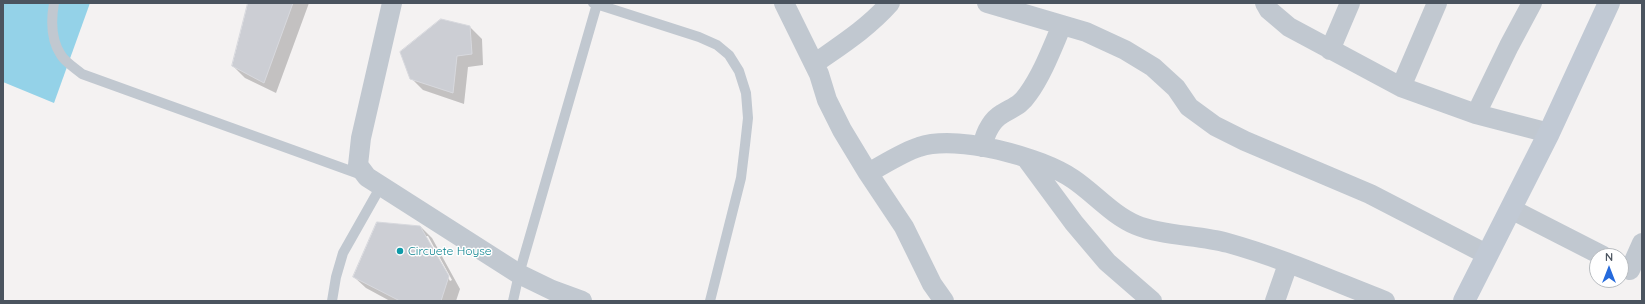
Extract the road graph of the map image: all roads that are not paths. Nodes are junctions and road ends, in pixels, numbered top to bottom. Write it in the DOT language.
graph roads {
  1 [pos="54,3"];
  2 [pos="392,3"];
  3 [pos="784,3"];
  4 [pos="890,3"];
  5 [pos="987,3"];
  6 [pos="1265,3"];
  7 [pos="1350,3"];
  8 [pos="1437,3"];
  9 [pos="1532,3"];
  10 [pos="1609,3"];
  11 [pos="595,4"];
  12 [pos="1062,25"];
  13 [pos="1330,50"];
  14 [pos="814,64"];
  15 [pos="1401,87"];
  16 [pos="1476,114"];
  17 [pos="1549,133"];
  18 [pos="982,147"];
  19 [pos="1025,157"];
  20 [pos="868,173"];
  21 [pos="374,182"];
  22 [pos="1510,209"];
  23 [pos="1642,243"];
  24 [pos="1589,249"];
  25 [pos="1488,255"];
  26 [pos="1288,264"];
  27 [pos="1631,272"];
  28 [pos="519,274"];
  29 [pos="332,301"];
  30 [pos="513,301"];
  31 [pos="582,301"];
  32 [pos="710,301"];
  33 [pos="944,301"];
  34 [pos="1152,301"];
  35 [pos="1275,301"];
  36 [pos="1385,301"];
  37 [pos="1464,301"];
  1 -- 21 [label="lane"];
  2 -- 21 [label="street"];
  3 -- 14 [label="street"];
  4 -- 14 [label="street"];
  5 -- 12 [label="street"];
  6 -- 13 [label="street"];
  7 -- 13 [label="street"];
  8 -- 15 [label="street"];
  9 -- 16 [label="street"];
  10 -- 17 [label="main road"];
  11 -- 28 [label="lane"];
  11 -- 32 [label="lane"];
  12 -- 18 [label="street"];
  12 -- 25 [label="street"];
  13 -- 15 [label="street"];
  14 -- 20 [label="street"];
  15 -- 16 [label="street"];
  16 -- 17 [label="street"];
  17 -- 22 [label="main road"];
  18 -- 19 [label="street"];
  18 -- 20 [label="street"];
  19 -- 26 [label="street"];
  19 -- 34 [label="street"];
  20 -- 33 [label="street"];
  21 -- 28 [label="street"];
  21 -- 29 [label="lane"];
  22 -- 24 [label="street"];
  22 -- 25 [label="main road"];
  23 -- 27 [label="street"];
  25 -- 37 [label="main road"];
  26 -- 35 [label="street"];
  26 -- 36 [label="street"];
  28 -- 30 [label="lane"];
  28 -- 31 [label="street"];
}
